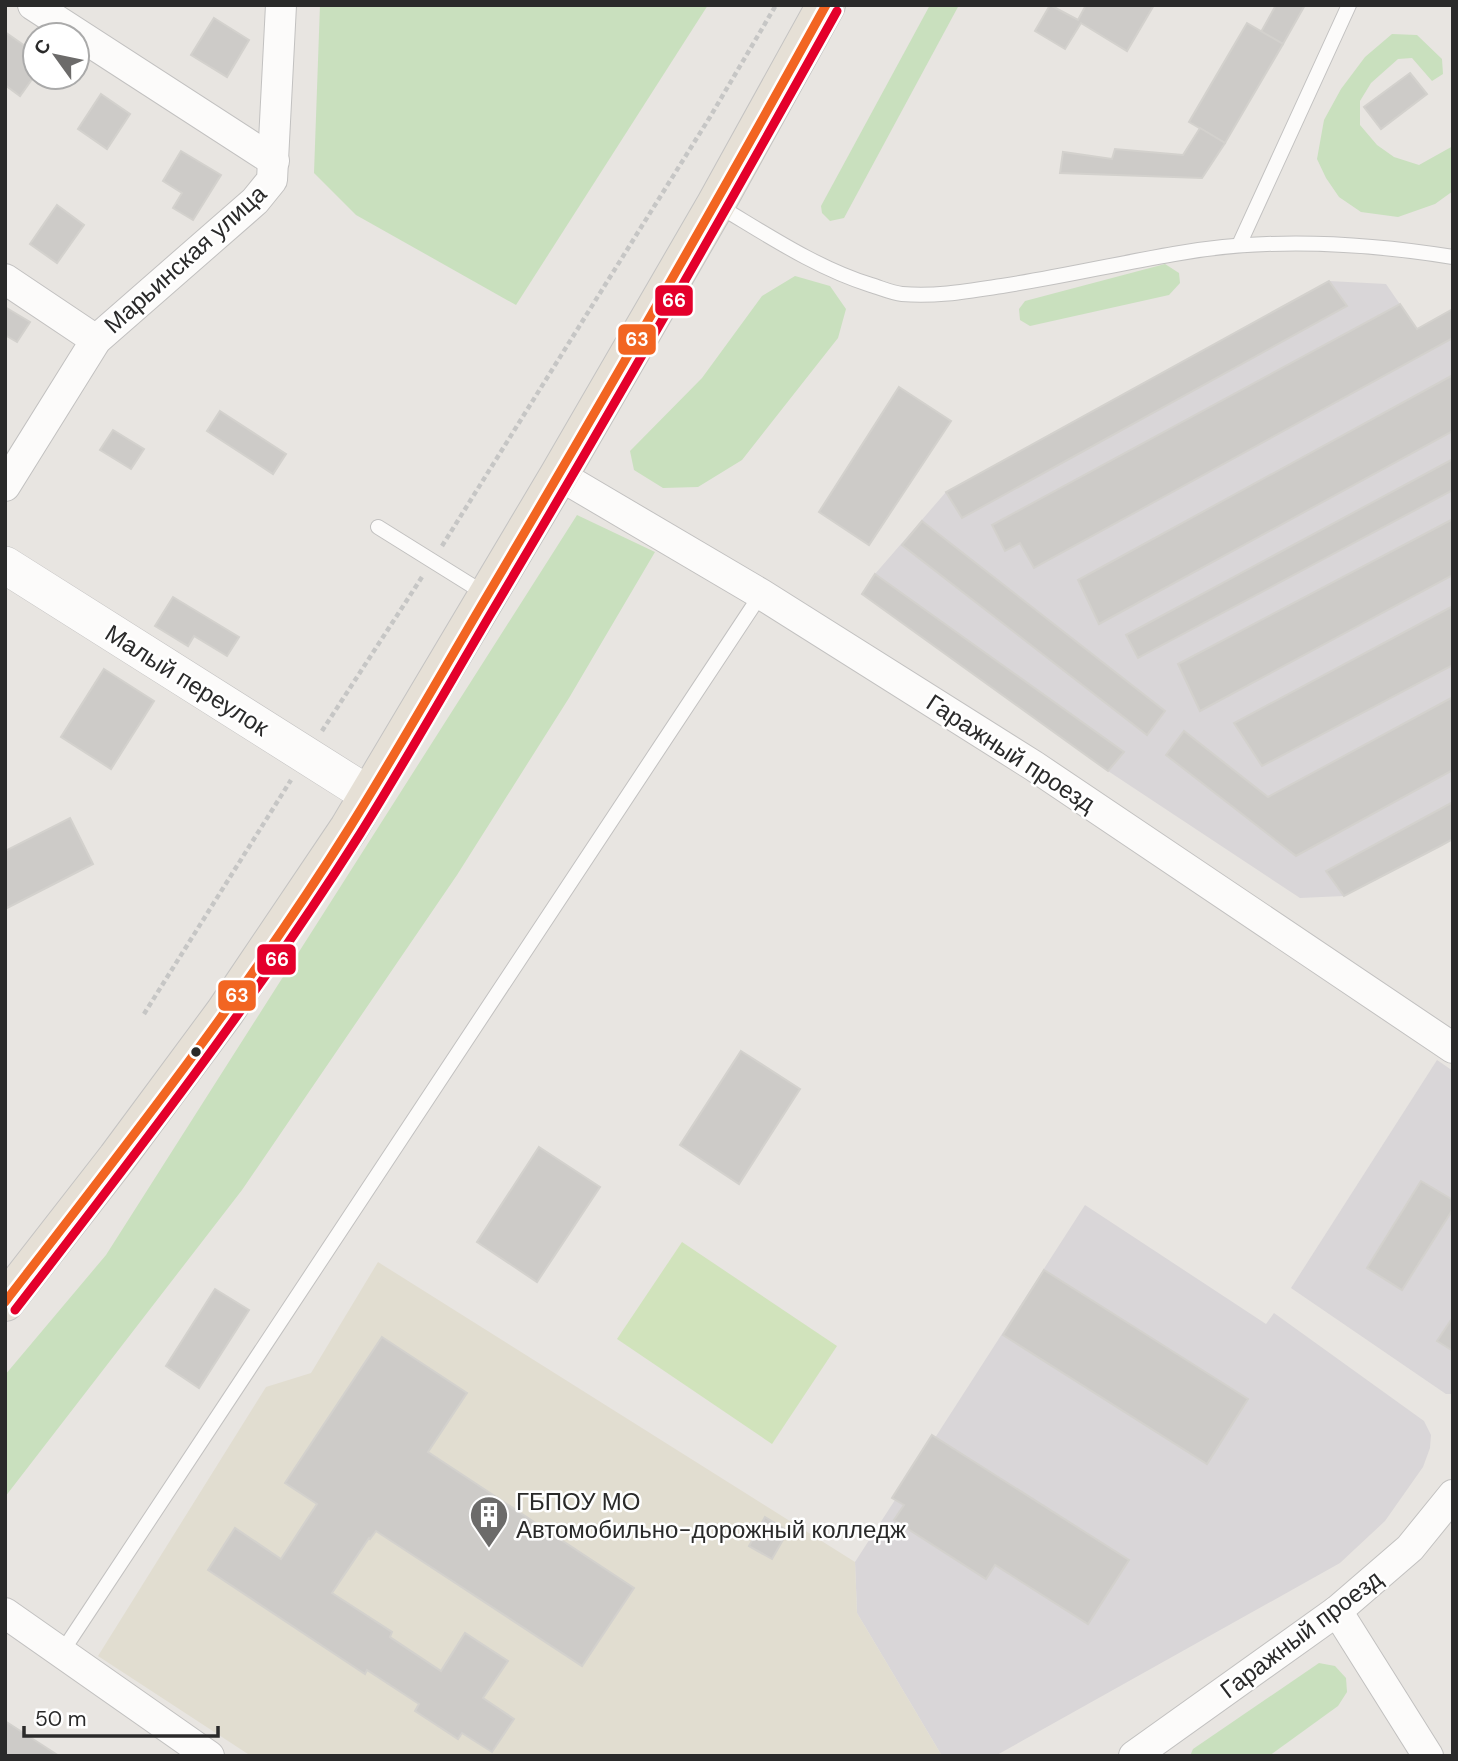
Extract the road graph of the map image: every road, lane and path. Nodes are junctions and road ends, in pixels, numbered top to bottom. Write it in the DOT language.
graph roads {
  1 [pos="33,5"];
  2 [pos="281,5"];
  3 [pos="776,5"];
  4 [pos="826,5"];
  5 [pos="1349,5"];
  6 [pos="274,161"];
  7 [pos="716,204"];
  8 [pos="1239,245"];
  9 [pos="1453,257"];
  10 [pos="5,279"];
  11 [pos="96,340"];
  12 [pos="559,475"];
  13 [pos="5,486"];
  14 [pos="378,527"];
  15 [pos="433,561"];
  16 [pos="5,565"];
  17 [pos="487,594"];
  18 [pos="761,594"];
  19 [pos="306,756"];
  20 [pos="369,795"];
  21 [pos="144,1014"];
  22 [pos="1453,1048"];
  23 [pos="5,1303"];
  24 [pos="1453,1495"];
  25 [pos="1337,1611"];
  26 [pos="5,1613"];
  27 [pos="62,1652"];
  28 [pos="1146,1753"];
  29 [pos="209,1756"];
  30 [pos="1428,1756"];
  1 -- 6 [label="street"];
  2 -- 6 [label="street, Марьинская улица"];
  3 -- 15 [label="path"];
  4 -- 7 [label="highway"];
  5 -- 8 [label="lane"];
  6 -- 11 [label="street, Марьинская улица"];
  7 -- 8 [label="lane"];
  7 -- 12 [label="highway"];
  8 -- 9 [label="lane"];
  10 -- 11 [label="street"];
  11 -- 13 [label="street, Марьинская улица"];
  12 -- 17 [label="highway"];
  12 -- 18 [label="street, Гаражный проезд"];
  14 -- 15 [label="lane"];
  15 -- 17 [label="lane"];
  15 -- 19 [label="path"];
  16 -- 19 [label="street, Малый переулок"];
  17 -- 20 [label="highway"];
  18 -- 22 [label="street, Гаражный проезд"];
  18 -- 27 [label="lane"];
  19 -- 20 [label="street, Малый переулок"];
  19 -- 21 [label="path"];
  20 -- 23 [label="highway"];
  24 -- 25 [label="street, Гаражный проезд"];
  25 -- 28 [label="street, Гаражный проезд"];
  25 -- 30 [label="street"];
  26 -- 27 [label="street"];
  27 -- 29 [label="street"];
}
